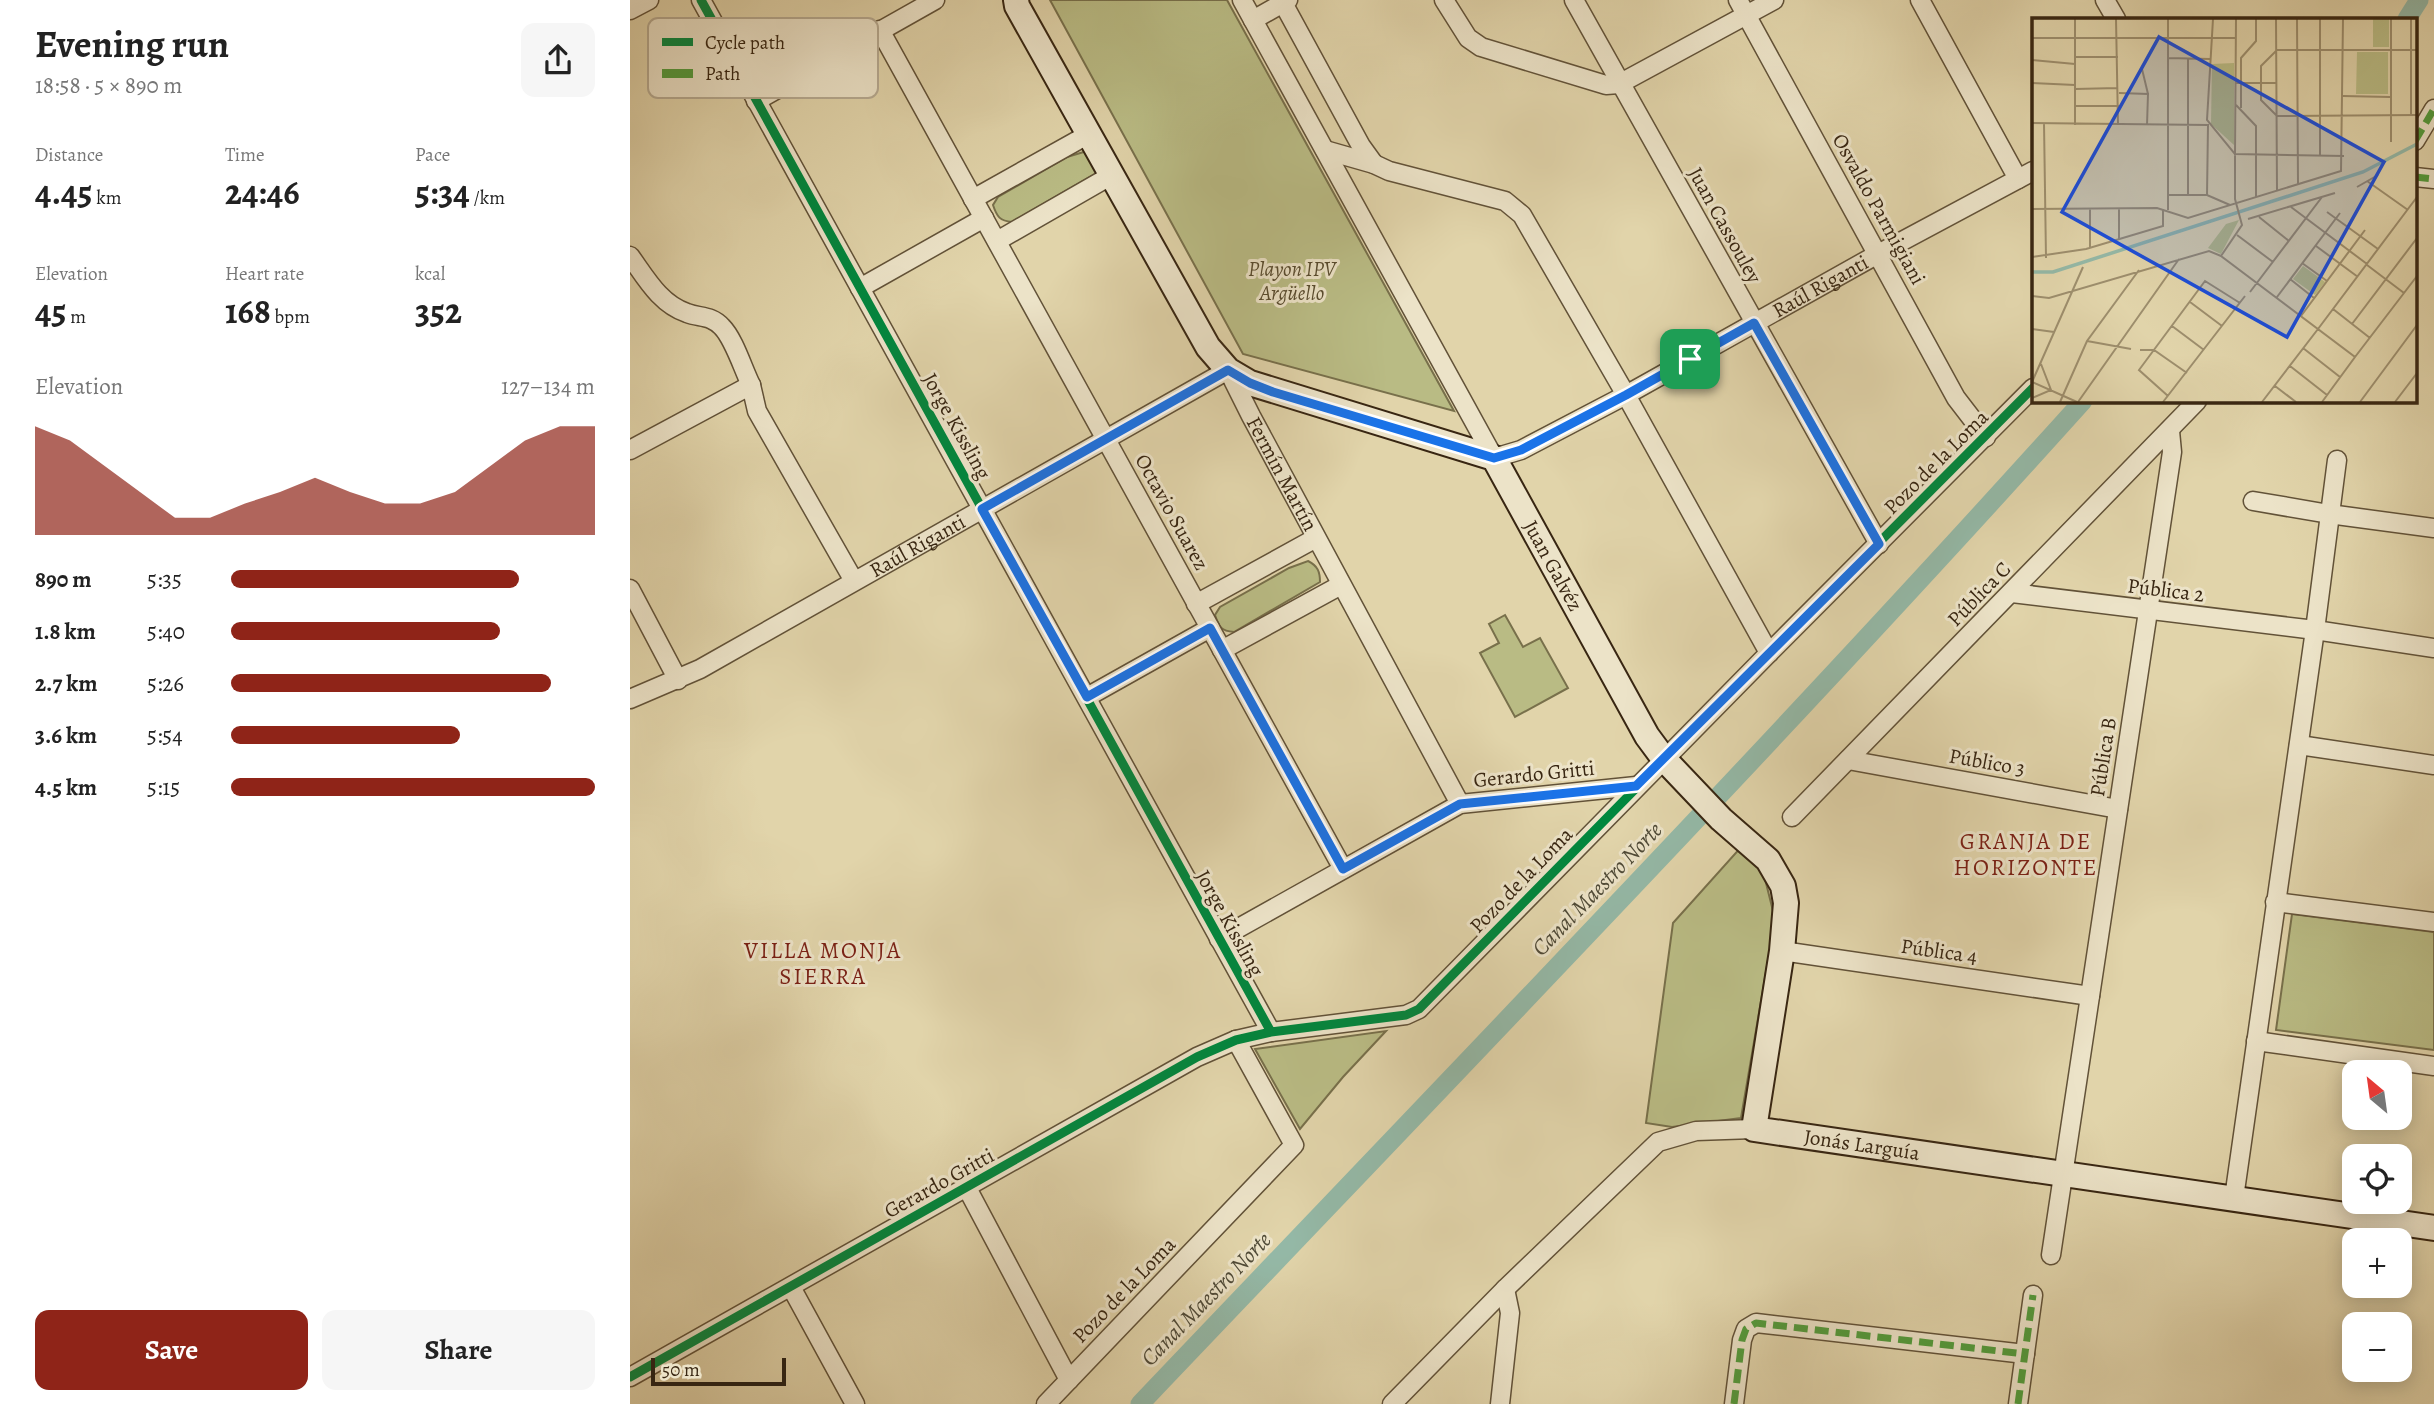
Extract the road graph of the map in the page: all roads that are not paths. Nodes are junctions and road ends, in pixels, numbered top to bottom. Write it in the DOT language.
graph roads {
  1 [pos="649,0"];
  2 [pos="701,0"];
  3 [pos="935,0"];
  4 [pos="1016,0"];
  5 [pos="1242,0"];
  6 [pos="1444,0"];
  7 [pos="1574,0"];
  8 [pos="1774,0"];
  9 [pos="1920,0"];
  10 [pos="2105,0"];
  11 [pos="1284,1"];
  12 [pos="1742,8"];
  13 [pos="630,10"];
  14 [pos="711,18"];
  15 [pos="2115,18"];
  16 [pos="1253,20"];
  17 [pos="880,30"];
  18 [pos="1619,84"];
  19 [pos="754,98"];
  20 [pos="761,98"];
  21 [pos="756,101"];
  22 [pos="2434,109"];
  23 [pos="1089,134"];
  24 [pos="2416,139"];
  25 [pos="1325,150"];
  26 [pos="1374,164"];
  27 [pos="1112,174"];
  28 [pos="2026,175"];
  29 [pos="2416,177"];
  30 [pos="2434,179"];
  31 [pos="973,199"];
  32 [pos="984,218"];
  33 [pos="997,241"];
  34 [pos="1878,254"];
  35 [pos="630,256"];
  36 [pos="860,288"];
  37 [pos="1754,323"];
  38 [pos="1228,370"];
  39 [pos="751,385"];
  40 [pos="2032,389"];
  41 [pos="1626,395"];
  42 [pos="2196,402"];
  43 [pos="2170,431"];
  44 [pos="1986,437"];
  45 [pos="1107,439"];
  46 [pos="630,450"];
  47 [pos="1494,458"];
  48 [pos="2337,460"];
  49 [pos="2253,501"];
  50 [pos="982,509"];
  51 [pos="2329,514"];
  52 [pos="2434,528"];
  53 [pos="1316,538"];
  54 [pos="1879,544"];
  55 [pos="853,581"];
  56 [pos="1341,584"];
  57 [pos="630,589"];
  58 [pos="2012,593"];
  59 [pos="1196,604"];
  60 [pos="2148,611"];
  61 [pos="1210,628"];
  62 [pos="2315,630"];
  63 [pos="2434,648"];
  64 [pos="1222,650"];
  65 [pos="1769,653"];
  66 [pos="678,680"];
  67 [pos="1087,697"];
  68 [pos="630,699"];
  69 [pos="2299,745"];
  70 [pos="1664,759"];
  71 [pos="1848,760"];
  72 [pos="2434,765"];
  73 [pos="1636,786"];
  74 [pos="1460,804"];
  75 [pos="2118,809"];
  76 [pos="1792,817"];
  77 [pos="1343,869"];
  78 [pos="2275,902"];
  79 [pos="2434,922"];
  80 [pos="1219,939"];
  81 [pos="1782,951"];
  82 [pos="2090,996"];
  83 [pos="1271,1032"];
  84 [pos="1236,1040"];
  85 [pos="2256,1041"];
  86 [pos="2434,1066"];
  87 [pos="1754,1129"];
  88 [pos="2063,1174"];
  89 [pos="967,1188"];
  90 [pos="2234,1198"];
  91 [pos="2434,1228"];
  92 [pos="2051,1255"];
  93 [pos="791,1287"];
  94 [pos="1505,1289"];
  95 [pos="2033,1295"];
  96 [pos="2025,1354"];
  97 [pos="630,1377"];
  98 [pos="1069,1380"];
  99 [pos="855,1404"];
  100 [pos="1045,1404"];
  101 [pos="1392,1404"];
  102 [pos="1500,1404"];
  103 [pos="1734,1404"];
  104 [pos="2018,1404"];
  1 -- 13 [label="street"];
  2 -- 14 [label="street, Jorge Kissling"];
  3 -- 17 [label="street"];
  4 -- 23 [label="main road, Fermín Martín"];
  5 -- 16 [label="street, Juan Galvéz"];
  6 -- 18 [label="street"];
  7 -- 18 [label="street, Juan Cassouley"];
  8 -- 12 [label="street"];
  9 -- 28 [label="street"];
  10 -- 15 [label="street"];
  11 -- 16 [label="street"];
  11 -- 26 [label="street"];
  12 -- 18 [label="street"];
  12 -- 34 [label="street, Osvaldo Parmigiani"];
  16 -- 25 [label="street, Juan Galvéz"];
  17 -- 31 [label="street, Octavio Suarez"];
  18 -- 37 [label="street, Juan Cassouley"];
  19 -- 21 [label="street, Jorge Kissling"];
  20 -- 21 [label="street"];
  21 -- 36 [label="street, Jorge Kissling"];
  22 -- 24 [label="street"];
  23 -- 27 [label="main road, Fermín Martín"];
  23 -- 31 [label="street"];
  25 -- 26 [label="street"];
  25 -- 47 [label="street, Juan Galvéz"];
  26 -- 41 [label="street"];
  27 -- 33 [label="street"];
  27 -- 38 [label="main road, Fermín Martín"];
  28 -- 34 [label="street, Raúl Riganti"];
  29 -- 30 [label="street"];
  31 -- 32 [label="street, Octavio Suarez"];
  32 -- 33 [label="street, Octavio Suarez"];
  32 -- 36 [label="street"];
  33 -- 45 [label="street, Octavio Suarez"];
  34 -- 37 [label="street, Raúl Riganti"];
  34 -- 44 [label="street, Osvaldo Parmigiani"];
  35 -- 39 [label="street"];
  36 -- 50 [label="street, Jorge Kissling"];
  37 -- 41 [label="street, Raúl Riganti"];
  37 -- 54 [label="street, Juan Cassouley"];
  38 -- 45 [label="street, Raúl Riganti"];
  38 -- 47 [label="main road"];
  38 -- 53 [label="street, Fermín Martín"];
  39 -- 46 [label="street"];
  39 -- 55 [label="street"];
  40 -- 44 [label="street, Pozo de la Loma"];
  41 -- 47 [label="street, Raúl Riganti"];
  41 -- 65 [label="street"];
  42 -- 43 [label="street, Pública C"];
  43 -- 58 [label="street, Pública C"];
  43 -- 60 [label="street, Pública B"];
  44 -- 54 [label="street, Pozo de la Loma"];
  45 -- 50 [label="street, Raúl Riganti"];
  45 -- 59 [label="street, Octavio Suarez"];
  47 -- 70 [label="main road, Juan Galvéz"];
  48 -- 51 [label="street"];
  49 -- 51 [label="street"];
  50 -- 55 [label="street, Raúl Riganti"];
  50 -- 67 [label="street, Jorge Kissling"];
  51 -- 52 [label="street"];
  51 -- 62 [label="street"];
  53 -- 56 [label="street, Fermín Martín"];
  53 -- 59 [label="street"];
  54 -- 65 [label="street, Pozo de la Loma"];
  55 -- 66 [label="street, Raúl Riganti"];
  56 -- 64 [label="street"];
  56 -- 74 [label="street, Fermín Martín"];
  57 -- 66 [label="street"];
  58 -- 60 [label="street, Pública 2"];
  58 -- 71 [label="street, Pública C"];
  59 -- 61 [label="street, Octavio Suarez"];
  60 -- 62 [label="street, Pública 2"];
  60 -- 75 [label="street, Pública B"];
  61 -- 64 [label="street, Octavio Suarez"];
  61 -- 67 [label="street"];
  62 -- 63 [label="street, Pública 2"];
  62 -- 69 [label="street"];
  64 -- 77 [label="street, Octavio Suarez"];
  65 -- 70 [label="street, Pozo de la Loma"];
  66 -- 68 [label="street, Raúl Riganti"];
  67 -- 80 [label="street, Jorge Kissling"];
  69 -- 72 [label="street"];
  69 -- 78 [label="street"];
  70 -- 73 [label="street, Pozo de la Loma"];
  70 -- 81 [label="main road, Juan Galvéz"];
  71 -- 75 [label="street, Público 3"];
  71 -- 76 [label="street, Pública C"];
  73 -- 74 [label="street, Gerardo Gritti"];
  73 -- 83 [label="street, Pozo de la Loma"];
  74 -- 77 [label="street, Gerardo Gritti"];
  75 -- 82 [label="street, Pública B"];
  77 -- 80 [label="street, Gerardo Gritti"];
  78 -- 79 [label="street"];
  78 -- 85 [label="street"];
  80 -- 83 [label="street, Jorge Kissling"];
  81 -- 82 [label="street, Pública 4"];
  81 -- 87 [label="main road, Juan Galvéz"];
  82 -- 88 [label="street, Pública B"];
  83 -- 84 [label="street, Gerardo Gritti"];
  84 -- 89 [label="street, Gerardo Gritti"];
  84 -- 98 [label="street, Pozo de la Loma"];
  85 -- 86 [label="street"];
  85 -- 90 [label="street"];
  87 -- 88 [label="main road, Jonás Larguía"];
  87 -- 94 [label="street, Jonás Larguía"];
  88 -- 90 [label="main road, Jonás Larguía"];
  88 -- 92 [label="street, Pública B"];
  89 -- 93 [label="street, Gerardo Gritti"];
  89 -- 98 [label="street"];
  90 -- 91 [label="main road, Jonás Larguía"];
  93 -- 97 [label="street, Gerardo Gritti"];
  93 -- 99 [label="street"];
  94 -- 101 [label="street, Jonás Larguía"];
  94 -- 102 [label="street"];
  95 -- 96 [label="street"];
  96 -- 103 [label="street"];
  96 -- 104 [label="street"];
  98 -- 100 [label="street, Pozo de la Loma"];
}
